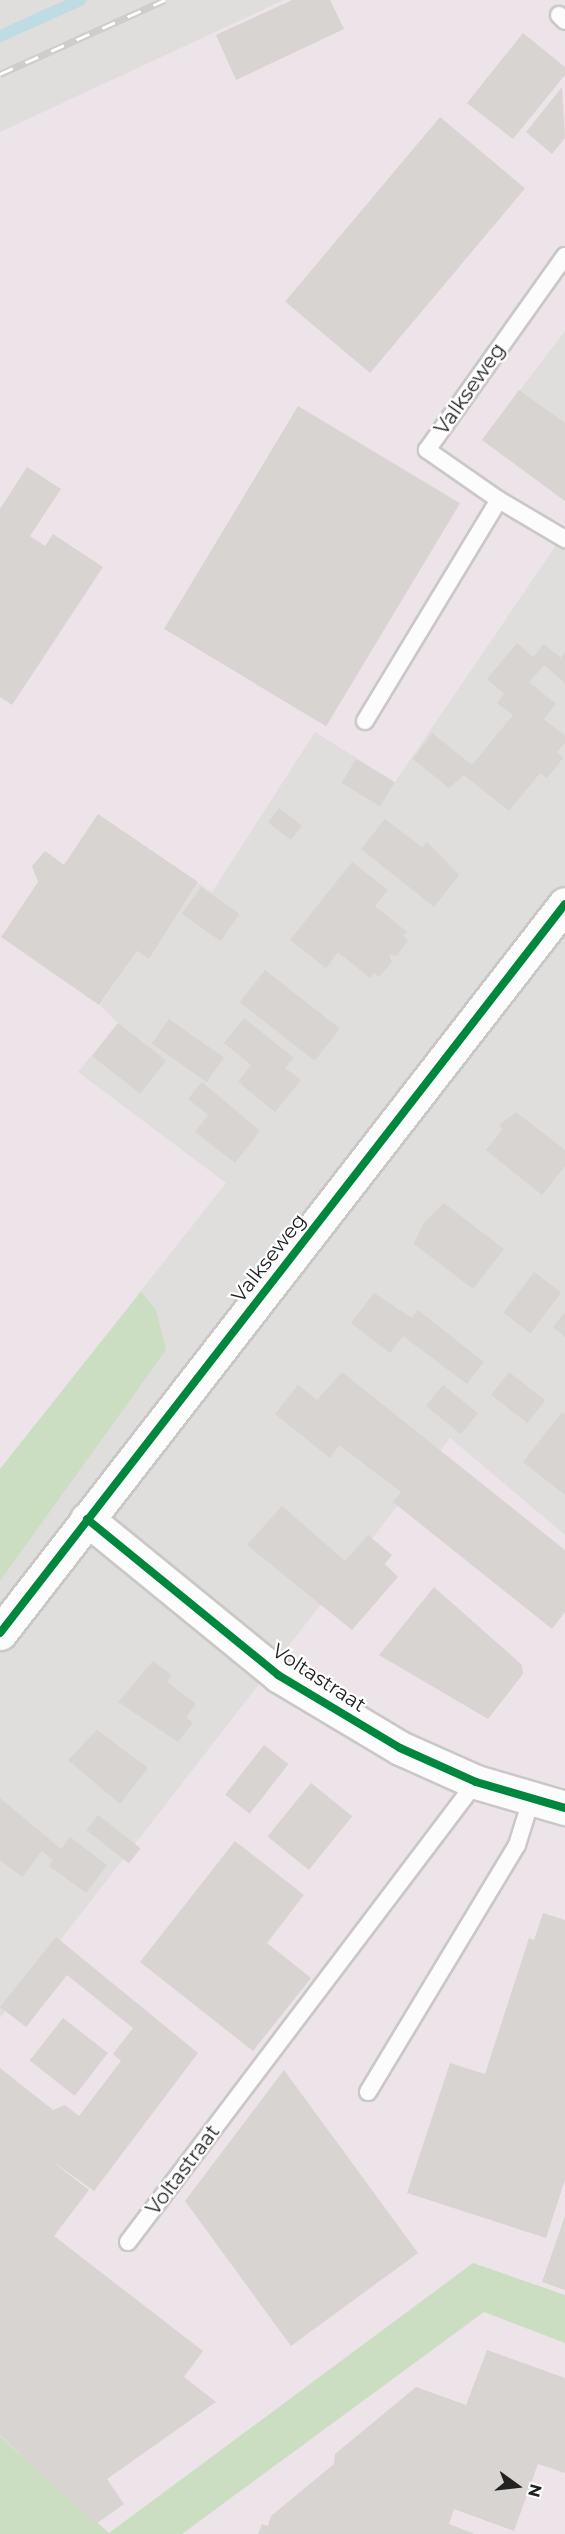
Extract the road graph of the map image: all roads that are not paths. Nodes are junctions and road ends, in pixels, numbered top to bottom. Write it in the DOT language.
graph roads {
  1 [pos="565,256"];
  2 [pos="499,500"];
  3 [pos="565,539"];
  4 [pos="365,721"];
  5 [pos="565,904"];
  6 [pos="87,1519"];
  7 [pos="0,1633"];
  8 [pos="476,1782"];
  9 [pos="532,1797"];
  10 [pos="565,1808"];
  11 [pos="368,2092"];
  12 [pos="128,2242"];
  1 -- 2 [label="lane, Valkseweg"];
  2 -- 3 [label="lane, Valkseweg"];
  2 -- 4 [label="lane"];
  5 -- 6 [label="street, Valkseweg"];
  6 -- 7 [label="street, Valkseweg"];
  6 -- 8 [label="street, Voltastraat"];
  8 -- 9 [label="street, Voltastraat"];
  8 -- 12 [label="lane, Voltastraat"];
  9 -- 10 [label="street, Voltastraat"];
  9 -- 11 [label="lane"];
}
